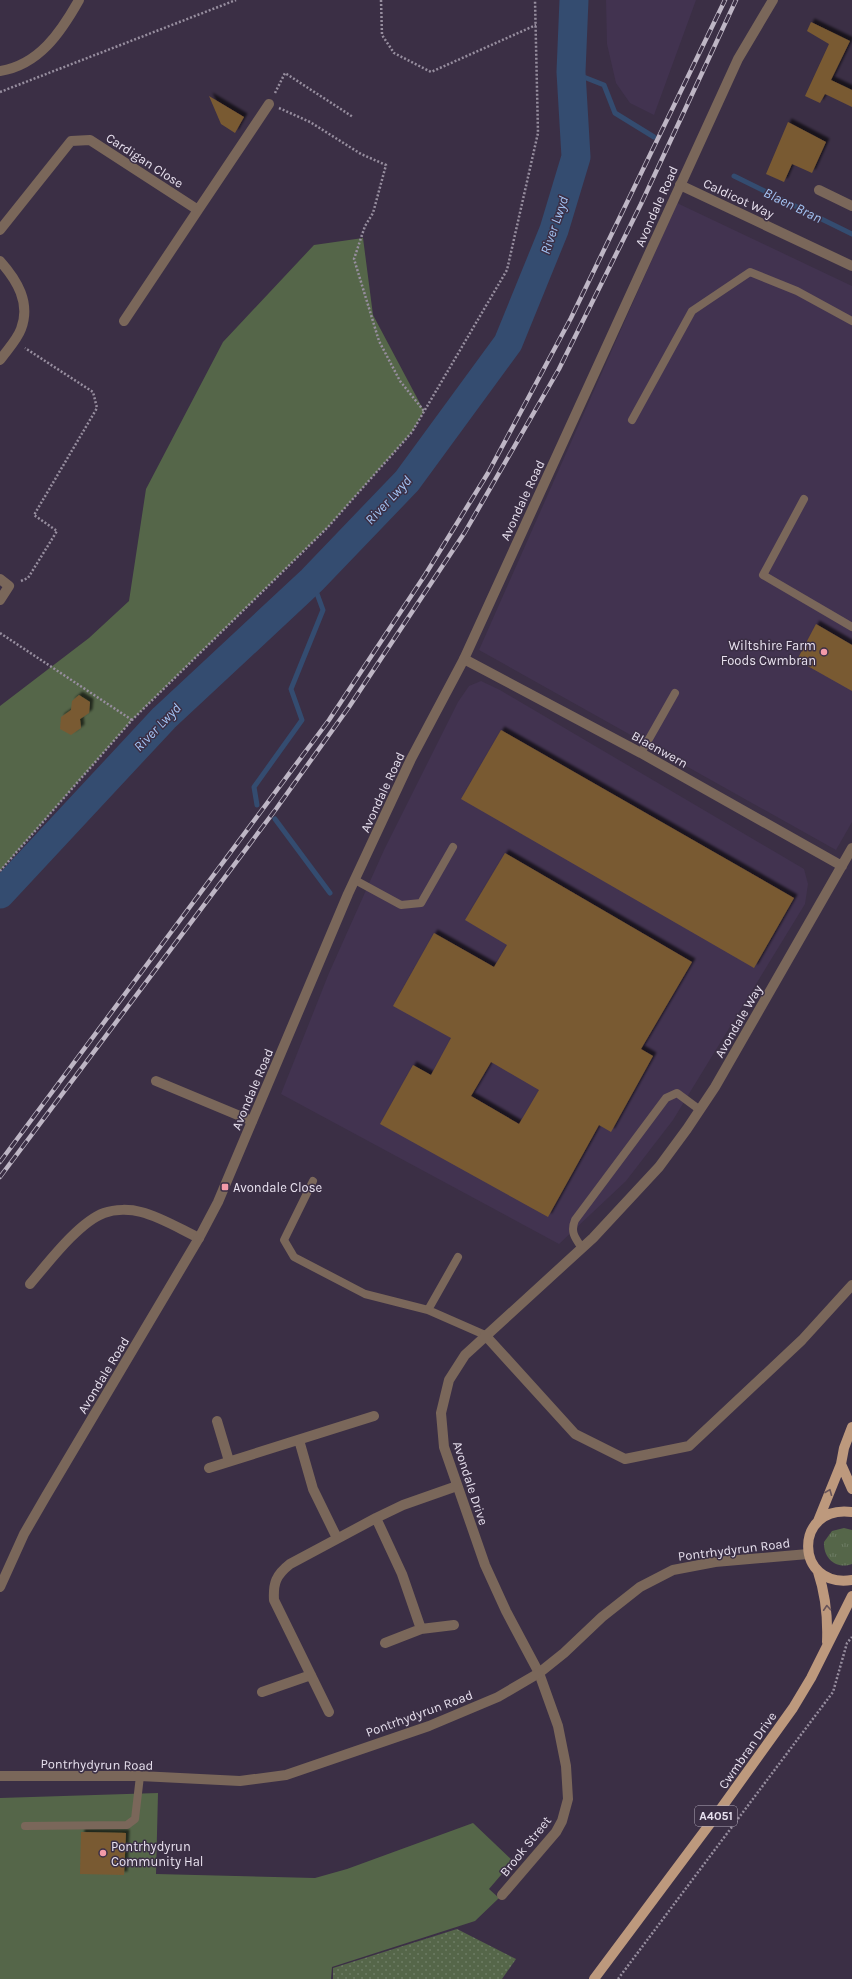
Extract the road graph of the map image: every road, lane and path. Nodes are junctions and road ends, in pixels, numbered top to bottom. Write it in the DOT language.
graph roads {
  1 [pos="79,0"];
  2 [pos="236,0"];
  3 [pos="381,0"];
  4 [pos="535,0"];
  5 [pos="773,0"];
  6 [pos="536,25"];
  7 [pos="0,71"];
  8 [pos="0,92"];
  9 [pos="269,104"];
  10 [pos="353,117"];
  11 [pos="680,185"];
  12 [pos="819,190"];
  13 [pos="852,206"];
  14 [pos="198,210"];
  15 [pos="0,230"];
  16 [pos="0,261"];
  17 [pos="852,266"];
  18 [pos="124,321"];
  19 [pos="852,321"];
  20 [pos="13,341"];
  21 [pos="0,360"];
  22 [pos="424,411"];
  23 [pos="632,420"];
  24 [pos="804,499"];
  25 [pos="0,579"];
  26 [pos="9,586"];
  27 [pos="0,600"];
  28 [pos="852,627"];
  29 [pos="0,633"];
  30 [pos="464,659"];
  31 [pos="675,693"];
  32 [pos="132,720"];
  33 [pos="640,753"];
  34 [pos="453,847"];
  35 [pos="851,854"];
  36 [pos="842,866"];
  37 [pos="0,871"];
  38 [pos="355,880"];
  39 [pos="156,1081"];
  40 [pos="700,1110"];
  41 [pos="252,1122"];
  42 [pos="314,1182"];
  43 [pos="632,1197"];
  44 [pos="199,1238"];
  45 [pos="582,1248"];
  46 [pos="458,1257"];
  47 [pos="30,1284"];
  48 [pos="852,1285"];
  49 [pos="428,1310"];
  50 [pos="485,1335"];
  51 [pos="374,1416"];
  52 [pos="217,1421"];
  53 [pos="852,1427"];
  54 [pos="299,1440"];
  55 [pos="229,1461"];
  56 [pos="841,1464"];
  57 [pos="209,1468"];
  58 [pos="456,1486"];
  59 [pos="852,1489"];
  60 [pos="852,1512"];
  61 [pos="376,1518"];
  62 [pos="818,1521"];
  63 [pos="337,1538"];
  64 [pos="808,1554"];
  65 [pos="818,1572"];
  66 [pos="852,1580"];
  67 [pos="0,1587"];
  68 [pos="852,1596"];
  69 [pos="454,1625"];
  70 [pos="421,1629"];
  71 [pos="852,1637"];
  72 [pos="385,1643"];
  73 [pos="827,1646"];
  74 [pos="539,1673"];
  75 [pos="311,1675"];
  76 [pos="262,1692"];
  77 [pos="329,1712"];
  78 [pos="0,1776"];
  79 [pos="140,1776"];
  80 [pos="25,1826"];
  81 [pos="502,1895"];
  82 [pos="594,1979"];
  83 [pos="618,1979"];
  1 -- 7 [label="street"];
  2 -- 8 [label="path"];
  3 -- 6 [label="path"];
  4 -- 6 [label="path"];
  5 -- 11 [label="street, Avondale Road"];
  6 -- 22 [label="path"];
  9 -- 10 [label="path"];
  9 -- 14 [label="street"];
  9 -- 22 [label="path"];
  11 -- 17 [label="street, Caldicot Way"];
  11 -- 30 [label="street, Avondale Road"];
  12 -- 13 [label="street"];
  14 -- 15 [label="street, Cardigan Close"];
  14 -- 18 [label="street"];
  16 -- 20 [label="street"];
  19 -- 23 [label="lane"];
  20 -- 21 [label="street"];
  20 -- 26 [label="path"];
  22 -- 32 [label="path"];
  24 -- 28 [label="lane"];
  25 -- 26 [label="street"];
  26 -- 27 [label="street"];
  29 -- 32 [label="path"];
  30 -- 33 [label="street, Blaenwern"];
  30 -- 38 [label="street, Avondale Road"];
  31 -- 33 [label="lane"];
  32 -- 37 [label="path"];
  33 -- 36 [label="street, Blaenwern"];
  34 -- 38 [label="lane"];
  35 -- 36 [label="street, Avondale Way"];
  36 -- 40 [label="street, Avondale Way"];
  38 -- 41 [label="street, Avondale Road"];
  39 -- 41 [label="street"];
  40 -- 43 [label="street, Avondale Way"];
  40 -- 45 [label="lane"];
  41 -- 44 [label="street, Avondale Road"];
  42 -- 49 [label="lane"];
  43 -- 45 [label="street, Avondale Drive"];
  44 -- 47 [label="street"];
  44 -- 67 [label="street, Avondale Road"];
  45 -- 50 [label="street, Avondale Drive"];
  46 -- 49 [label="lane"];
  48 -- 50 [label="street"];
  49 -- 50 [label="lane"];
  50 -- 58 [label="street, Avondale Drive"];
  51 -- 54 [label="street"];
  52 -- 55 [label="street"];
  53 -- 56 [label="main road"];
  54 -- 55 [label="street"];
  54 -- 63 [label="street"];
  55 -- 57 [label="street"];
  56 -- 59 [label="main road"];
  62 -- 56 [label="main road, one-way"];
  58 -- 61 [label="street"];
  58 -- 74 [label="street, Avondale Drive"];
  60 -- 62 [label="main road"];
  61 -- 63 [label="street"];
  61 -- 70 [label="street"];
  62 -- 64 [label="main road"];
  63 -- 75 [label="street"];
  64 -- 65 [label="main road"];
  64 -- 74 [label="street, Pontrhydyrun Road"];
  65 -- 66 [label="main road"];
  73 -- 65 [label="main road, A4051, one-way"];
  68 -- 73 [label="main road, A4051"];
  69 -- 70 [label="street"];
  70 -- 72 [label="street"];
  71 -- 83 [label="path"];
  73 -- 82 [label="main road, Cwmbran Drive / A4051"];
  74 -- 79 [label="street, Pontrhydyrun Road"];
  74 -- 81 [label="street, Brook Street"];
  75 -- 76 [label="street"];
  75 -- 77 [label="street"];
  78 -- 79 [label="street, Pontrhydyrun Road"];
  79 -- 80 [label="lane"];
}
